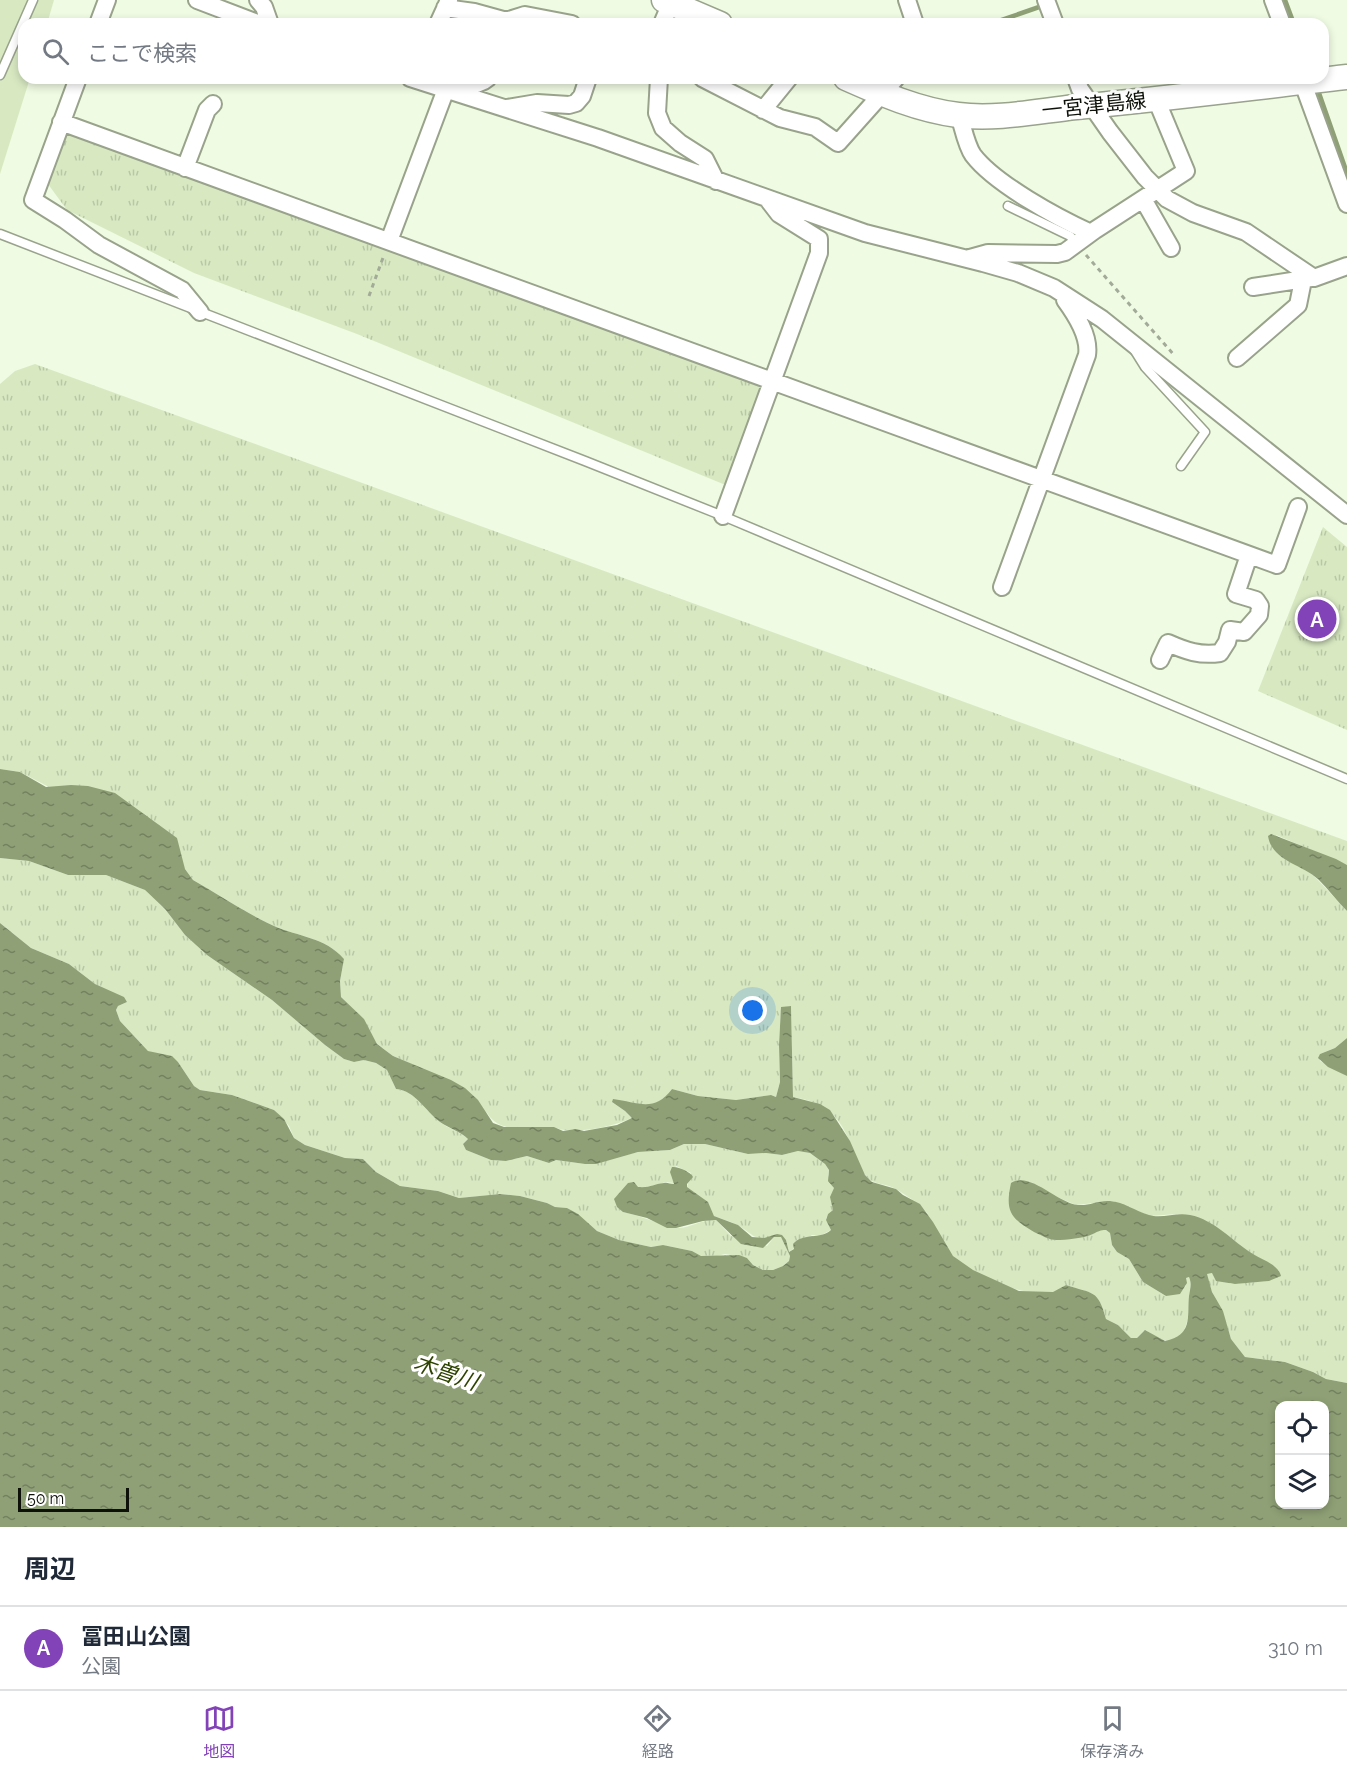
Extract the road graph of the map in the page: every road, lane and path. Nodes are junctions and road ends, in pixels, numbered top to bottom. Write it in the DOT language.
graph roads {
  1 [pos="33,0"];
  2 [pos="107,0"];
  3 [pos="197,0"];
  4 [pos="258,0"];
  5 [pos="907,0"];
  6 [pos="1046,0"];
  7 [pos="1273,0"];
  8 [pos="447,4"];
  9 [pos="666,9"];
  10 [pos="25,18"];
  11 [pos="100,18"];
  12 [pos="244,18"];
  13 [pos="268,18"];
  14 [pos="441,18"];
  15 [pos="496,18"];
  16 [pos="520,18"];
  17 [pos="541,18"];
  18 [pos="698,18"];
  19 [pos="913,18"];
  20 [pos="1053,18"];
  21 [pos="1280,18"];
  22 [pos="18,34"];
  23 [pos="0,75"];
  24 [pos="1347,77"];
  25 [pos="1329,78"];
  26 [pos="76,84"];
  27 [pos="429,84"];
  28 [pos="477,84"];
  29 [pos="586,84"];
  30 [pos="658,84"];
  31 [pos="724,84"];
  32 [pos="784,84"];
  33 [pos="1079,84"];
  34 [pos="1271,84"];
  35 [pos="1303,84"];
  36 [pos="889,86"];
  37 [pos="448,90"];
  38 [pos="1156,99"];
  39 [pos="213,104"];
  40 [pos="1091,106"];
  41 [pos="505,108"];
  42 [pos="763,110"];
  43 [pos="959,116"];
  44 [pos="61,122"];
  45 [pos="186,168"];
  46 [pos="716,181"];
  47 [pos="1150,194"];
  48 [pos="769,200"];
  49 [pos="1347,204"];
  50 [pos="1008,206"];
  51 [pos="1090,233"];
  52 [pos="0,234"];
  53 [pos="389,241"];
  54 [pos="1077,244"];
  55 [pos="1164,246"];
  56 [pos="966,259"];
  57 [pos="1347,266"];
  58 [pos="1308,279"];
  59 [pos="1253,287"];
  60 [pos="1060,292"];
  61 [pos="369,296"];
  62 [pos="200,312"];
  63 [pos="1128,340"];
  64 [pos="1176,357"];
  65 [pos="1237,358"];
  66 [pos="772,381"];
  67 [pos="1181,466"];
  68 [pos="1042,478"];
  69 [pos="1298,507"];
  70 [pos="1347,515"];
  71 [pos="723,516"];
  72 [pos="1249,555"];
  73 [pos="1002,587"];
  74 [pos="1160,660"];
  75 [pos="1347,779"];
  1 -- 10 [label="lane"];
  2 -- 11 [label="street"];
  3 -- 12 [label="street"];
  4 -- 13 [label="street"];
  5 -- 19 [label="street"];
  6 -- 20 [label="street"];
  7 -- 21 [label="street"];
  8 -- 14 [label="street"];
  8 -- 15 [label="street"];
  9 -- 18 [label="main road"];
  16 -- 17 [label="street"];
  22 -- 23 [label="lane"];
  24 -- 25 [label="main road, 一宮津島線"];
  26 -- 44 [label="street"];
  27 -- 37 [label="street"];
  28 -- 37 [label="street"];
  29 -- 41 [label="street"];
  30 -- 46 [label="street"];
  31 -- 42 [label="street"];
  32 -- 42 [label="street"];
  33 -- 40 [label="street"];
  34 -- 38 [label="main road, 一宮津島線"];
  35 -- 49 [label="street"];
  36 -- 42 [label="street"];
  36 -- 43 [label="main road, 一宮津島線"];
  37 -- 41 [label="street"];
  37 -- 53 [label="street"];
  38 -- 40 [label="main road, 一宮津島線"];
  38 -- 47 [label="street"];
  39 -- 45 [label="street"];
  40 -- 43 [label="main road, 一宮津島線"];
  40 -- 47 [label="street"];
  41 -- 46 [label="street"];
  43 -- 51 [label="street"];
  44 -- 45 [label="street"];
  44 -- 62 [label="street"];
  45 -- 53 [label="street"];
  46 -- 48 [label="street"];
  47 -- 51 [label="street"];
  47 -- 55 [label="street"];
  47 -- 58 [label="street"];
  48 -- 56 [label="street"];
  48 -- 66 [label="street"];
  50 -- 54 [label="lane"];
  51 -- 54 [label="street"];
  52 -- 62 [label="lane"];
  53 -- 61 [label="path"];
  53 -- 66 [label="street"];
  54 -- 56 [label="street"];
  54 -- 64 [label="path"];
  56 -- 60 [label="street"];
  57 -- 58 [label="street"];
  58 -- 59 [label="street"];
  58 -- 65 [label="street"];
  60 -- 63 [label="street"];
  60 -- 68 [label="street"];
  62 -- 71 [label="lane"];
  63 -- 67 [label="lane"];
  63 -- 70 [label="street"];
  66 -- 68 [label="street"];
  66 -- 71 [label="street"];
  68 -- 72 [label="street"];
  68 -- 73 [label="street"];
  69 -- 72 [label="street"];
  71 -- 75 [label="lane"];
  72 -- 74 [label="street"];
}
